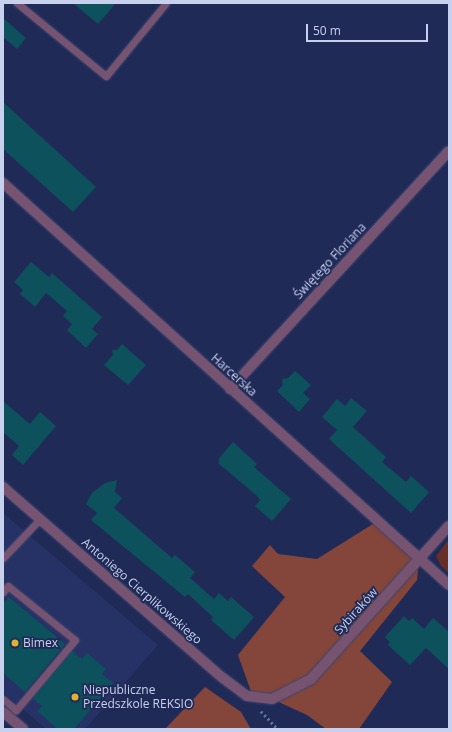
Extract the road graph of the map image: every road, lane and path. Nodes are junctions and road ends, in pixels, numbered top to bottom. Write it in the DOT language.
graph roads {
  1 [pos="17,3"];
  2 [pos="166,3"];
  3 [pos="449,151"];
  4 [pos="3,183"];
  5 [pos="230,389"];
  6 [pos="3,487"];
  7 [pos="40,519"];
  8 [pos="449,526"];
  9 [pos="3,558"];
  10 [pos="419,560"];
  11 [pos="449,585"];
  12 [pos="3,592"];
  13 [pos="3,699"];
  14 [pos="272,699"];
  15 [pos="3,712"];
  16 [pos="23,729"];
  1 -- 2 [label="lane"];
  3 -- 5 [label="street, Świętego Floriana"];
  4 -- 5 [label="street, Harcerska"];
  5 -- 10 [label="street, Harcerska"];
  6 -- 7 [label="street, Antoniego Cierplikowskiego"];
  7 -- 9 [label="lane"];
  7 -- 14 [label="street, Antoniego Cierplikowskiego"];
  8 -- 10 [label="street, Sybiraków"];
  10 -- 11 [label="street, Harcerska"];
  10 -- 14 [label="street, Sybiraków"];
  12 -- 13 [label="lane"];
  15 -- 16 [label="street"];
}
